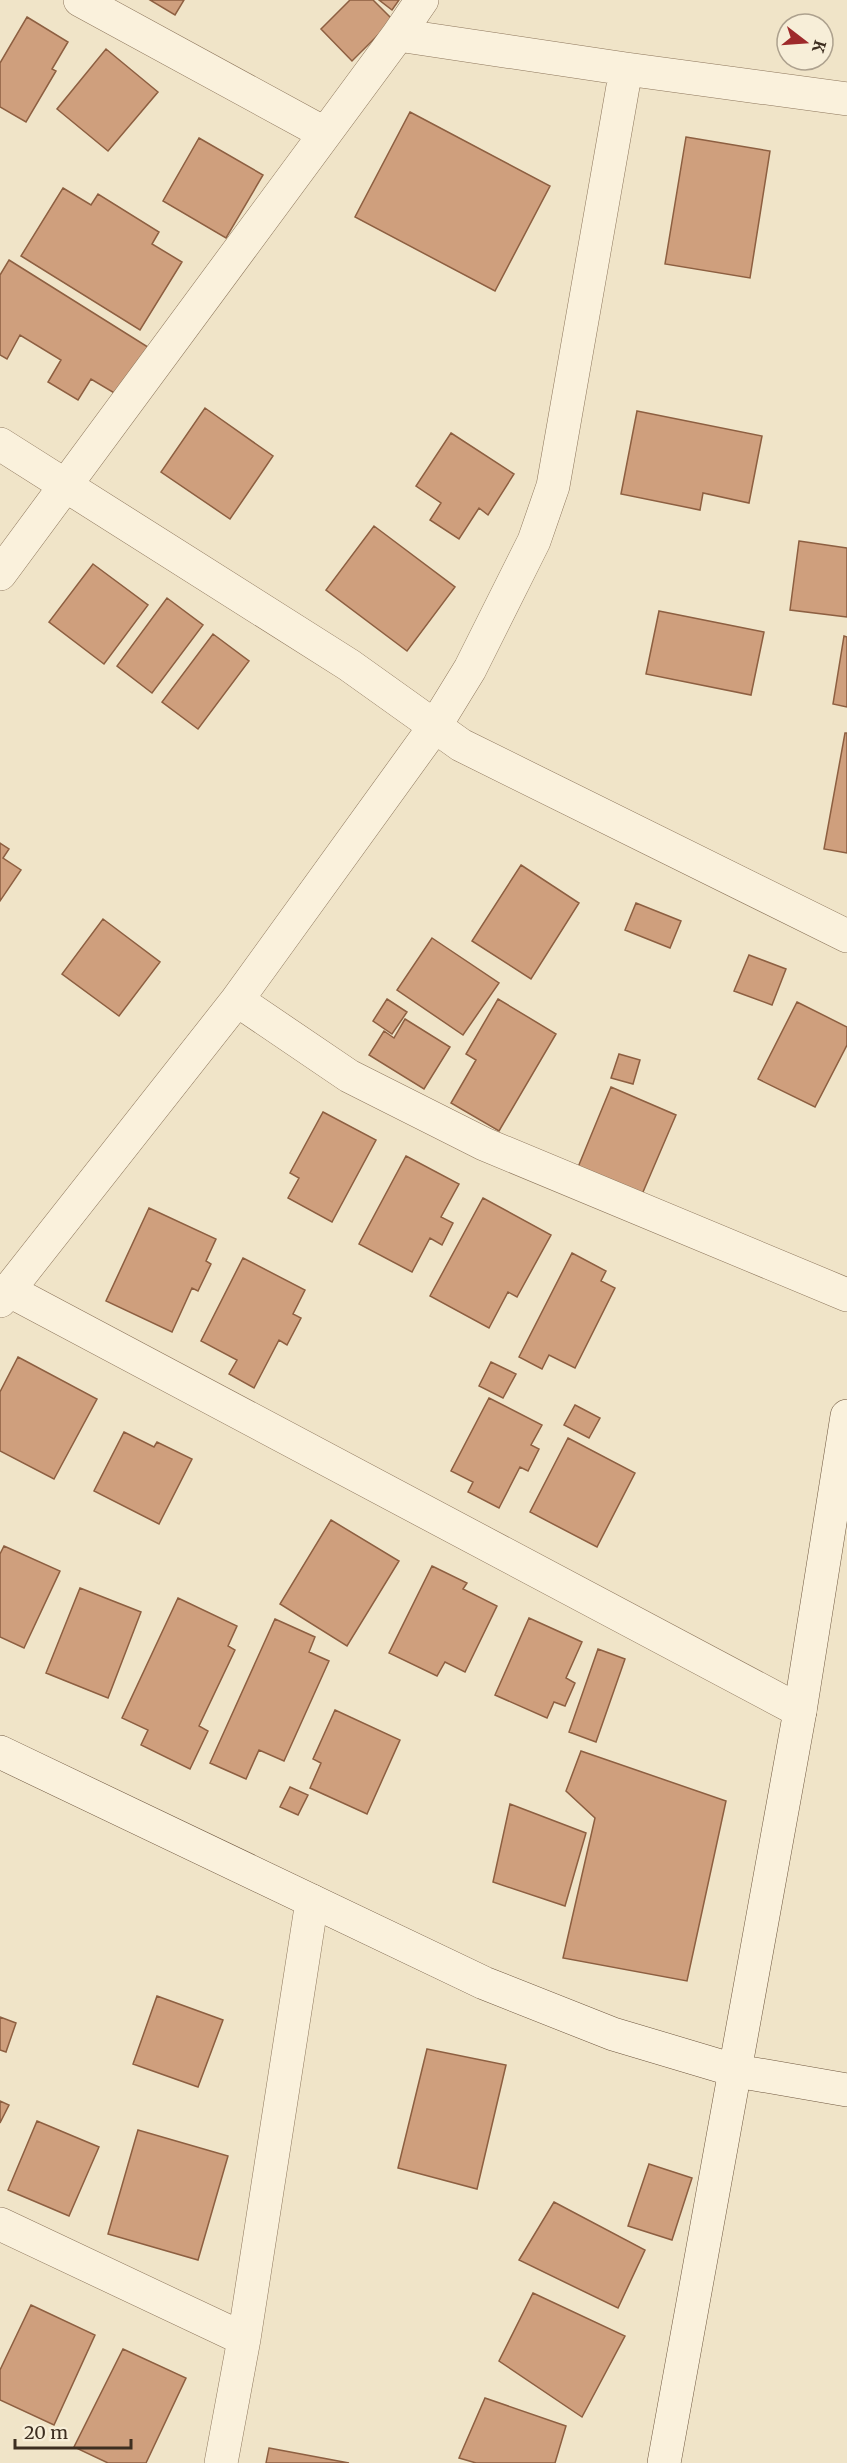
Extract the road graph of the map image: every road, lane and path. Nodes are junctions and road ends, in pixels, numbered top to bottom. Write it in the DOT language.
graph roads {
  1 [pos="80,0"];
  2 [pos="422,0"];
  3 [pos="398,35"];
  4 [pos="626,69"];
  5 [pos="847,99"];
  6 [pos="324,133"];
  7 [pos="0,444"];
  8 [pos="66,486"];
  9 [pos="0,574"];
  10 [pos="435,726"];
  11 [pos="847,936"];
  12 [pos="237,1000"];
  13 [pos="4,1295"];
  14 [pos="847,1295"];
  15 [pos="847,1416"];
  16 [pos="800,1711"];
  17 [pos="0,1752"];
  18 [pos="312,1901"];
  19 [pos="737,2071"];
  20 [pos="847,2090"];
  21 [pos="0,2224"];
  22 [pos="244,2339"];
  23 [pos="221,2463"];
  24 [pos="664,2463"];
  1 -- 6 [label="street"];
  2 -- 3 [label="street"];
  3 -- 4 [label="street"];
  3 -- 6 [label="street"];
  4 -- 5 [label="street"];
  4 -- 10 [label="street"];
  6 -- 8 [label="street"];
  7 -- 8 [label="street"];
  8 -- 9 [label="street"];
  8 -- 10 [label="street"];
  10 -- 11 [label="street"];
  10 -- 12 [label="street"];
  12 -- 13 [label="street"];
  12 -- 14 [label="street"];
  13 -- 16 [label="street"];
  15 -- 16 [label="street"];
  16 -- 19 [label="street"];
  17 -- 18 [label="street"];
  18 -- 19 [label="street"];
  18 -- 22 [label="street"];
  19 -- 20 [label="street"];
  19 -- 24 [label="street"];
  21 -- 22 [label="street"];
  22 -- 23 [label="street"];
}
